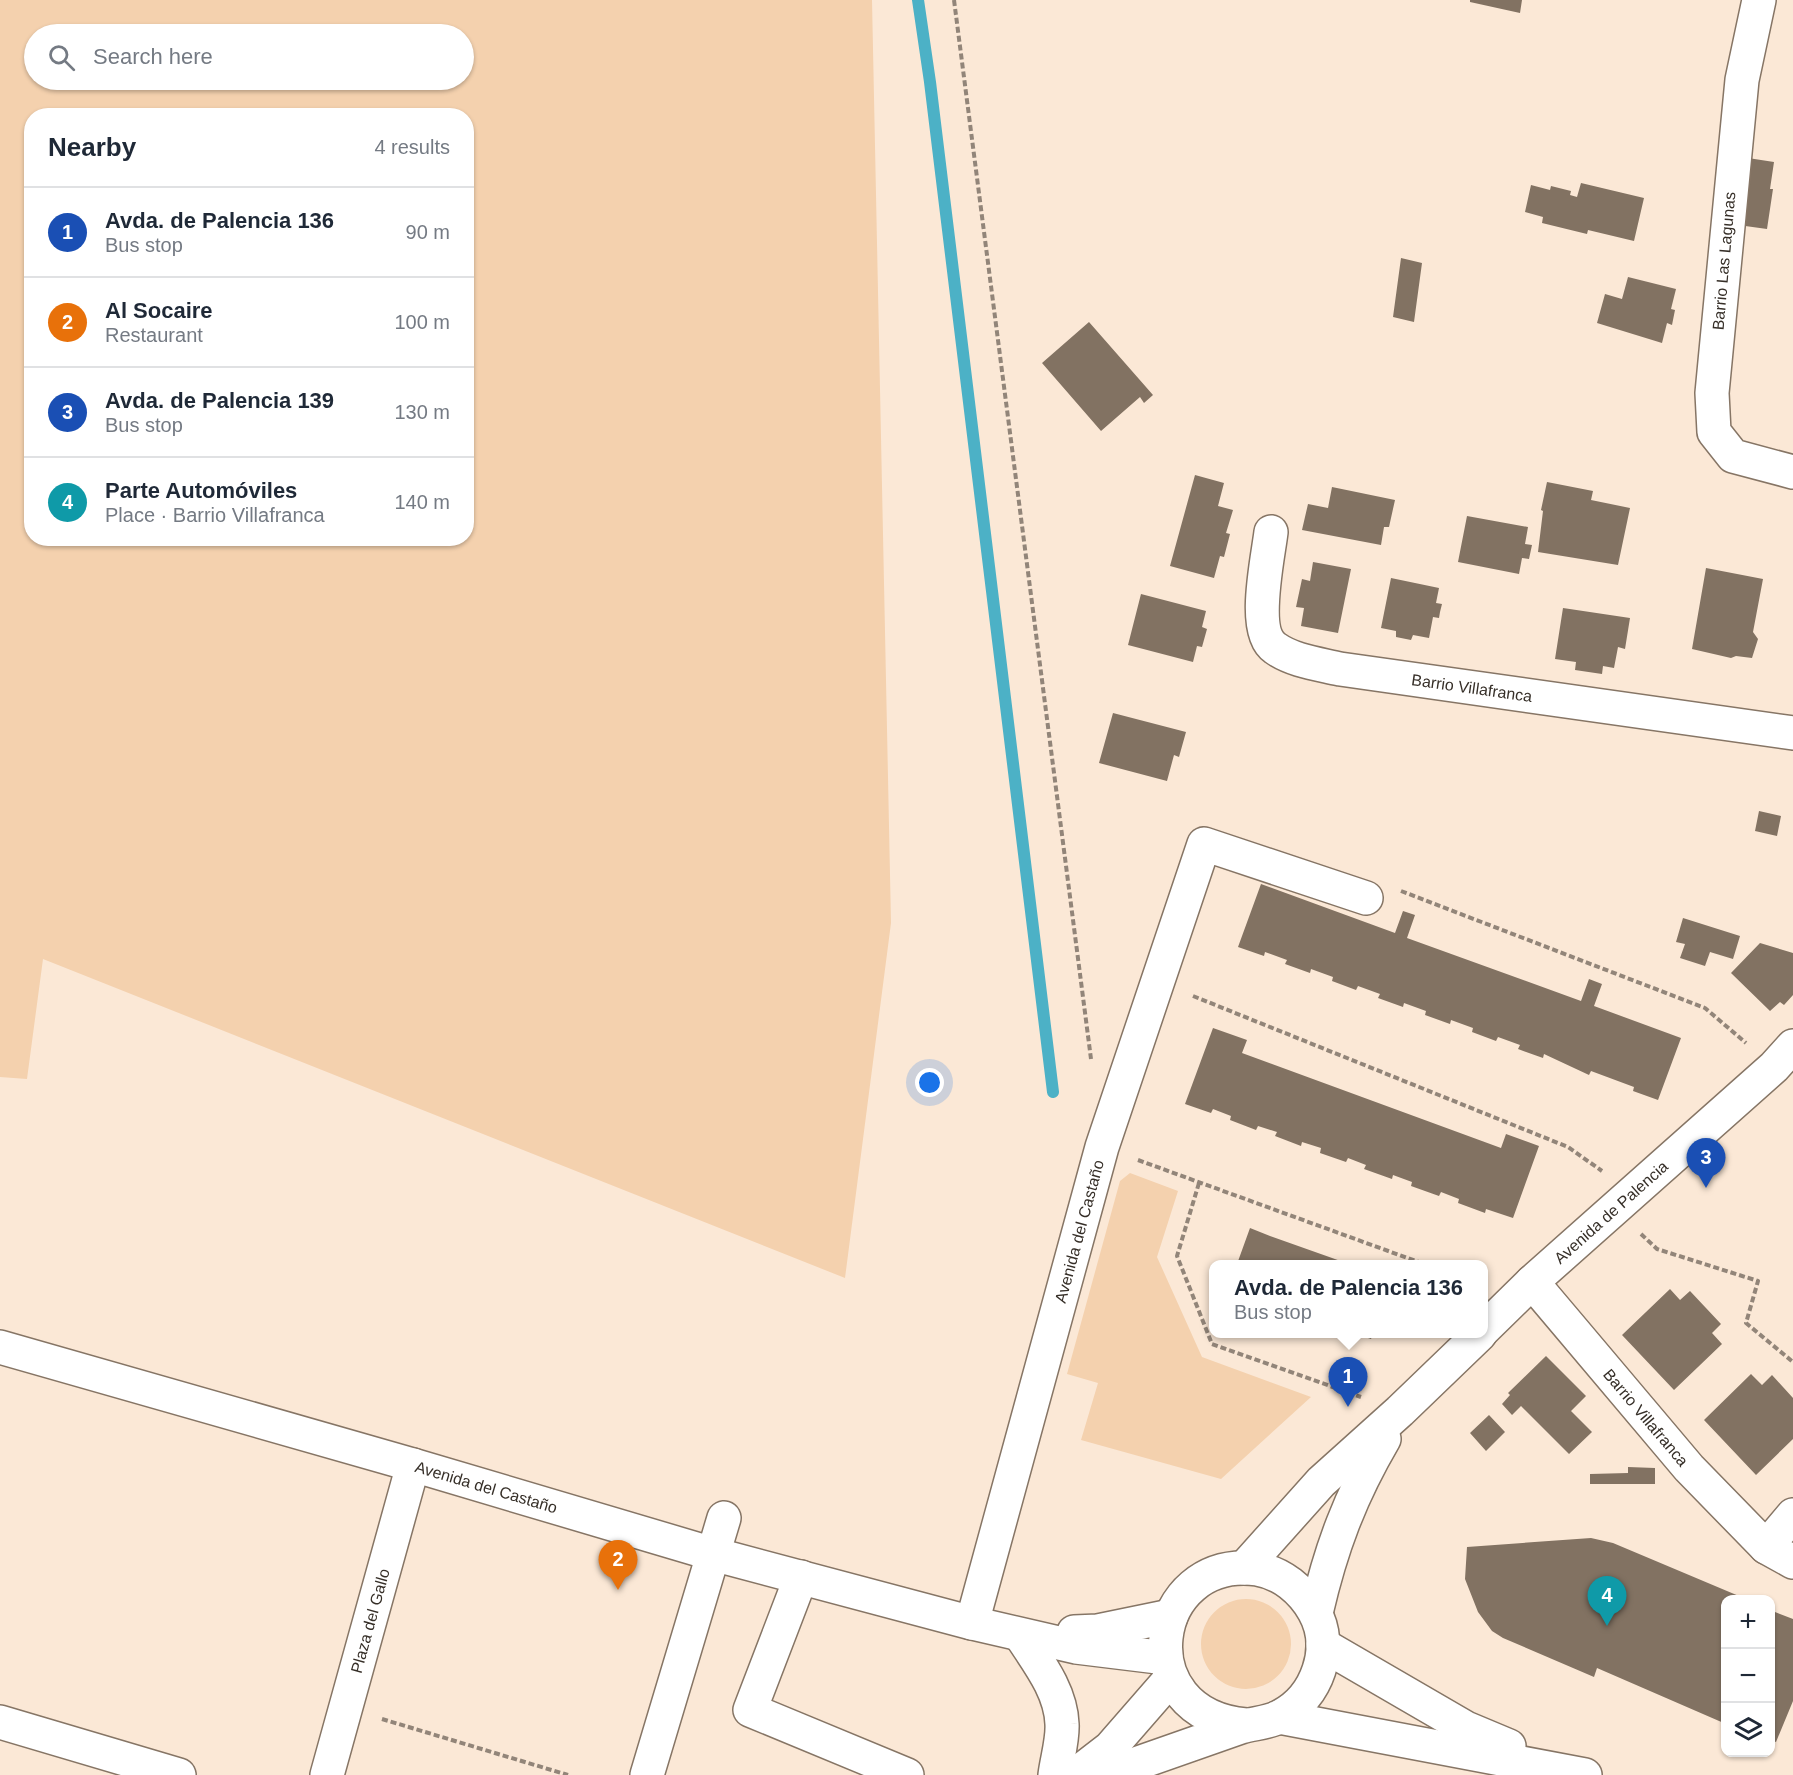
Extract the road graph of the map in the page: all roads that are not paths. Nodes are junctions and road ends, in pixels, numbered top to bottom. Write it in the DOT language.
graph roads {
  1 [pos="1759,0"];
  2 [pos="1793,472"];
  3 [pos="1271,532"];
  4 [pos="1793,733"];
  5 [pos="1380,893"];
  6 [pos="1783,1057"];
  7 [pos="1532,1282"];
  8 [pos="1488,1325"];
  9 [pos="1475,1338"];
  10 [pos="0,1347"];
  11 [pos="1400,1411"];
  12 [pos="413,1465"];
  13 [pos="1793,1515"];
  14 [pos="724,1518"];
  15 [pos="713,1554"];
  16 [pos="1779,1554"];
  17 [pos="1244,1568"];
  18 [pos="801,1577"];
  19 [pos="1316,1613"];
  20 [pos="1171,1616"];
  21 [pos="972,1623"];
  22 [pos="1022,1636"];
  23 [pos="1323,1645"];
  24 [pos="1168,1668"];
  25 [pos="1279,1717"];
  26 [pos="0,1722"];
  27 [pos="1246,1725"];
  28 [pos="1572,1773"];
  29 [pos="179,1775"];
  30 [pos="327,1775"];
  31 [pos="647,1775"];
  32 [pos="907,1775"];
  33 [pos="1055,1775"];
  34 [pos="1075,1775"];
  35 [pos="1104,1775"];
  1 -- 2 [label="main road, Barrio Las Lagunas"];
  3 -- 4 [label="main road, Barrio Villafranca"];
  5 -- 21 [label="main road, Avenida del Castaño"];
  6 -- 7 [label="main road, Avenida de Palencia"];
  7 -- 8 [label="main road, Avenida de Palencia"];
  7 -- 16 [label="main road, Barrio Villafranca"];
  9 -- 11 [label="main road, Avenida de Palencia"];
  10 -- 12 [label="main road, Avenida del Castaño"];
  11 -- 17 [label="main road"];
  11 -- 19 [label="main road"];
  12 -- 15 [label="main road, Avenida del Castaño"];
  12 -- 30 [label="main road, Plaza del Gallo"];
  13 -- 16 [label="main road, Barrio Villafranca"];
  14 -- 15 [label="main road"];
  15 -- 18 [label="main road, Avenida del Castaño"];
  15 -- 31 [label="main road"];
  17 -- 19 [label="main road"];
  17 -- 20 [label="main road"];
  18 -- 21 [label="main road, Avenida del Castaño"];
  18 -- 32 [label="main road"];
  19 -- 23 [label="main road"];
  20 -- 22 [label="main road, Avenida del Castaño"];
  20 -- 24 [label="main road"];
  21 -- 22 [label="main road, Avenida del Castaño"];
  22 -- 24 [label="main road, Avenida del Castaño"];
  22 -- 33 [label="main road"];
  23 -- 25 [label="main road"];
  23 -- 28 [label="main road"];
  24 -- 27 [label="main road"];
  24 -- 34 [label="main road"];
  25 -- 27 [label="main road"];
  25 -- 28 [label="main road"];
  26 -- 29 [label="main road"];
  27 -- 35 [label="main road"];
}
